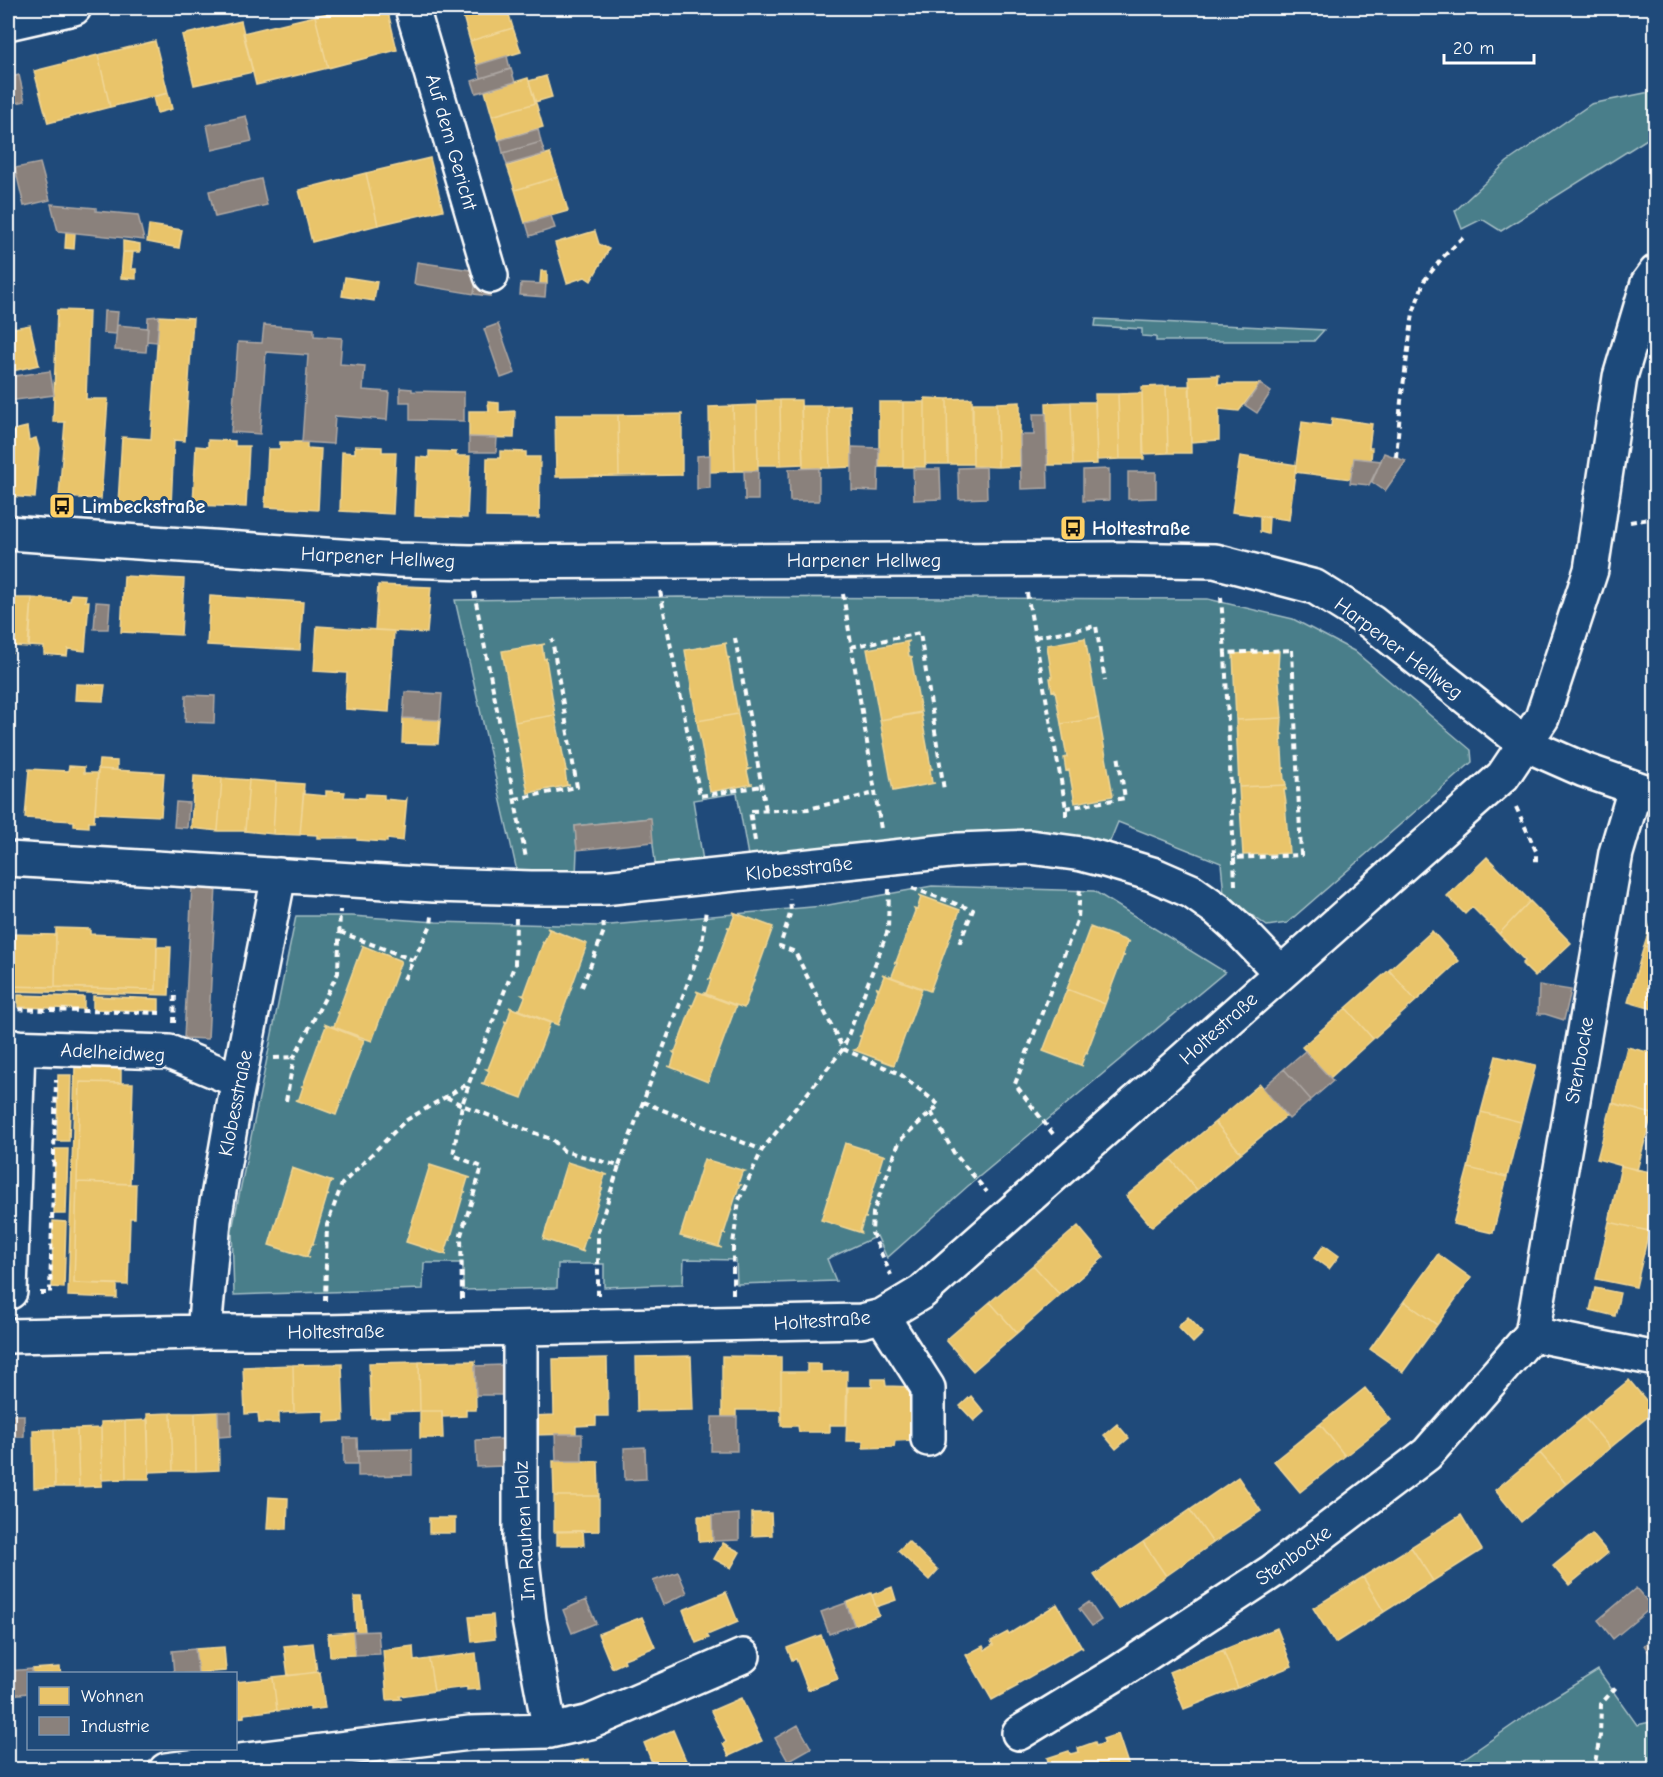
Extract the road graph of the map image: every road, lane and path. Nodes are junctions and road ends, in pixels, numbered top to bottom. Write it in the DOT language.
graph roads {
  1 [pos="74,8"];
  2 [pos="412,8"];
  3 [pos="8,23"];
  4 [pos="1465,236"];
  5 [pos="1656,272"];
  6 [pos="491,276"];
  7 [pos="1396,457"];
  8 [pos="8,533"];
  9 [pos="473,586"];
  10 [pos="660,591"];
  11 [pos="1027,593"];
  12 [pos="1221,597"];
  13 [pos="1035,637"];
  14 [pos="735,638"];
  15 [pos="552,639"];
  16 [pos="851,647"];
  17 [pos="1225,653"];
  18 [pos="1104,681"];
  19 [pos="1525,744"];
  20 [pos="1118,754"];
  21 [pos="762,786"];
  22 [pos="944,790"];
  23 [pos="1645,792"];
  24 [pos="875,793"];
  25 [pos="515,799"];
  26 [pos="1066,808"];
  27 [pos="766,810"];
  28 [pos="1523,824"];
  29 [pos="1073,853"];
  30 [pos="8,859"];
  31 [pos="1536,865"];
  32 [pos="774,870"];
  33 [pos="279,875"];
  34 [pos="710,877"];
  35 [pos="341,879"];
  36 [pos="434,885"];
  37 [pos="910,887"];
  38 [pos="524,888"];
  39 [pos="603,888"];
  40 [pos="340,932"];
  41 [pos="959,944"];
  42 [pos="414,960"];
  43 [pos="1280,972"];
  44 [pos="404,979"];
  45 [pos="582,987"];
  46 [pos="8,1009"];
  47 [pos="160,1013"];
  48 [pos="13,1047"];
  49 [pos="56,1049"];
  50 [pos="238,1081"];
  51 [pos="469,1083"];
  52 [pos="446,1097"];
  53 [pos="286,1101"];
  54 [pos="643,1102"];
  55 [pos="462,1105"];
  56 [pos="931,1112"];
  57 [pos="900,1140"];
  58 [pos="762,1150"];
  59 [pos="1071,1159"];
  60 [pos="11,1164"];
  61 [pos="619,1166"];
  62 [pos="1007,1216"];
  63 [pos="22,1293"];
  64 [pos="892,1310"];
  65 [pos="733,1325"];
  66 [pos="599,1327"];
  67 [pos="462,1328"];
  68 [pos="520,1328"];
  69 [pos="204,1332"];
  70 [pos="324,1332"];
  71 [pos="1532,1334"];
  72 [pos="8,1336"];
  73 [pos="1656,1359"];
  74 [pos="928,1438"];
  75 [pos="743,1656"];
  76 [pos="1617,1686"];
  77 [pos="550,1731"];
  78 [pos="1019,1734"];
  79 [pos="282,1763"];
  80 [pos="166,1770"];
  81 [pos="1590,1770"];
  1 -- 3 [label="street"];
  2 -- 6 [label="street, Auf dem Gericht"];
  4 -- 7 [label="path"];
  5 -- 19 [label="street, Holtestraße"];
  8 -- 19 [label="street, Harpener Hellweg"];
  9 -- 25 [label="path"];
  10 -- 21 [label="path"];
  11 -- 13 [label="path"];
  12 -- 17 [label="path"];
  13 -- 18 [label="path"];
  13 -- 26 [label="path"];
  14 -- 21 [label="path"];
  15 -- 25 [label="path"];
  16 -- 22 [label="path"];
  17 -- 17 [label="path"];
  19 -- 23 [label="street, Harpener Hellweg"];
  19 -- 43 [label="street, Holtestraße"];
  20 -- 26 [label="path"];
  21 -- 27 [label="path"];
  23 -- 71 [label="street, Stenbocke"];
  24 -- 27 [label="path"];
  25 -- 38 [label="path"];
  26 -- 29 [label="path"];
  27 -- 32 [label="path"];
  28 -- 31 [label="path"];
  29 -- 32 [label="street, Klobesstraße"];
  29 -- 43 [label="street, Klobesstraße"];
  29 -- 59 [label="path"];
  30 -- 33 [label="street, Klobesstraße"];
  32 -- 34 [label="street, Klobesstraße"];
  32 -- 58 [label="path"];
  33 -- 35 [label="street, Klobesstraße"];
  33 -- 50 [label="street, Klobesstraße"];
  34 -- 39 [label="street, Klobesstraße"];
  34 -- 54 [label="path"];
  35 -- 36 [label="street, Klobesstraße"];
  35 -- 40 [label="path"];
  36 -- 38 [label="street, Klobesstraße"];
  36 -- 42 [label="path"];
  37 -- 41 [label="path"];
  38 -- 39 [label="street, Klobesstraße"];
  38 -- 51 [label="path"];
  39 -- 45 [label="path"];
  40 -- 42 [label="path"];
  40 -- 53 [label="path"];
  42 -- 44 [label="path"];
  43 -- 59 [label="street, Holtestraße"];
  46 -- 47 [label="path"];
  48 -- 49 [label="street, Adelheidweg"];
  48 -- 60 [label="street, Adelheidweg"];
  49 -- 50 [label="street, Adelheidweg"];
  49 -- 63 [label="path"];
  50 -- 69 [label="street, Klobesstraße"];
  51 -- 52 [label="path"];
  51 -- 55 [label="path"];
  52 -- 55 [label="path"];
  52 -- 70 [label="path"];
  54 -- 58 [label="path"];
  54 -- 61 [label="path"];
  55 -- 61 [label="path"];
  55 -- 67 [label="path"];
  56 -- 62 [label="path"];
  57 -- 64 [label="path"];
  58 -- 65 [label="path"];
  59 -- 62 [label="street, Holtestraße"];
  60 -- 63 [label="street, Adelheidweg"];
  61 -- 66 [label="path"];
  62 -- 64 [label="street, Holtestraße"];
  64 -- 65 [label="street, Holtestraße"];
  64 -- 74 [label="street"];
  65 -- 66 [label="street, Holtestraße"];
  66 -- 68 [label="street, Holtestraße"];
  67 -- 68 [label="street, Holtestraße"];
  67 -- 70 [label="street, Holtestraße"];
  68 -- 77 [label="street, Im Rauhen Holz"];
  69 -- 70 [label="street, Holtestraße"];
  69 -- 72 [label="street, Holtestraße"];
  71 -- 73 [label="street"];
  71 -- 78 [label="street, Stenbocke"];
  75 -- 77 [label="street"];
  76 -- 81 [label="path"];
  77 -- 79 [label="street"];
  79 -- 80 [label="street"];
}
